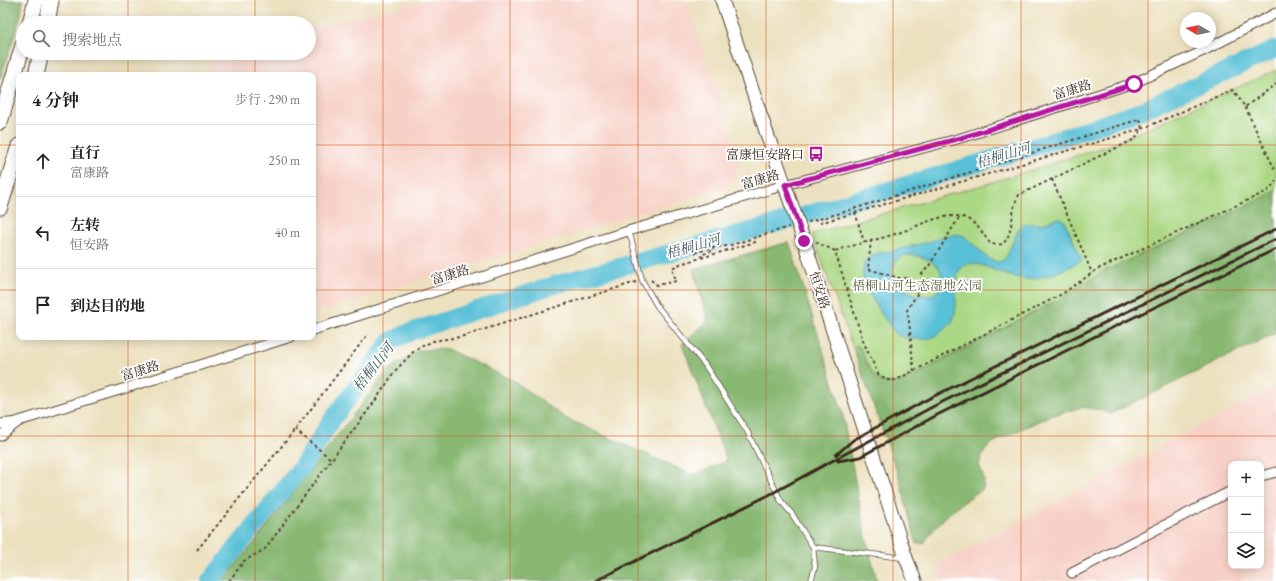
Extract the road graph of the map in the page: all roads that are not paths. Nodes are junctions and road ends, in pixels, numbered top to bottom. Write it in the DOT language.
graph roads {
  1 [pos="36,0"];
  2 [pos="51,0"];
  3 [pos="722,0"];
  4 [pos="1276,13"];
  5 [pos="32,16"];
  6 [pos="48,16"];
  7 [pos="19,60"];
  8 [pos="39,60"];
  9 [pos="37,72"];
  10 [pos="0,122"];
  11 [pos="16,156"];
  12 [pos="785,186"];
  13 [pos="0,207"];
  14 [pos="630,235"];
  15 [pos="316,329"];
  16 [pos="281,340"];
  17 [pos="19,421"];
  18 [pos="0,424"];
  19 [pos="0,436"];
  20 [pos="1276,472"];
  21 [pos="1264,475"];
  22 [pos="1228,493"];
  23 [pos="813,547"];
  24 [pos="906,558"];
  25 [pos="1072,573"];
  26 [pos="811,581"];
  27 [pos="915,581"];
  1 -- 5 [label="main road"];
  2 -- 6 [label="main road"];
  3 -- 12 [label="street, 恒安路"];
  4 -- 12 [label="street, 富康路"];
  7 -- 10 [label="main road"];
  8 -- 9 [label="main road"];
  11 -- 13 [label="main road"];
  12 -- 14 [label="street, 富康路"];
  12 -- 24 [label="street, 恒安路, bridge"];
  14 -- 15 [label="street, 富康路"];
  14 -- 23 [label="lane"];
  16 -- 17 [label="street, 富康路"];
  17 -- 18 [label="street"];
  17 -- 19 [label="street, 富康路"];
  20 -- 21 [label="street"];
  22 -- 25 [label="street"];
  23 -- 24 [label="lane"];
  23 -- 26 [label="lane"];
  24 -- 27 [label="street, 恒安路"];
}
